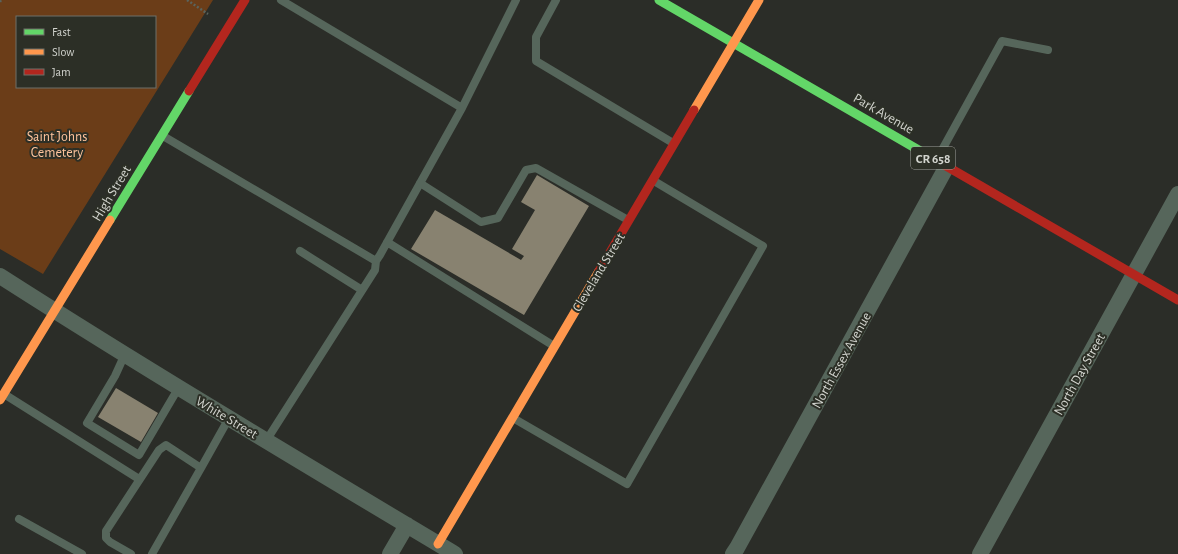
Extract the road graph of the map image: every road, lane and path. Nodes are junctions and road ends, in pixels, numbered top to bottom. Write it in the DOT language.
graph roads {
  1 [pos="188,0"];
  2 [pos="245,0"];
  3 [pos="281,0"];
  4 [pos="516,0"];
  5 [pos="556,0"];
  6 [pos="659,0"];
  7 [pos="759,0"];
  8 [pos="208,14"];
  9 [pos="734,43"];
  10 [pos="1048,50"];
  11 [pos="462,108"];
  12 [pos="162,136"];
  13 [pos="674,144"];
  14 [pos="942,163"];
  15 [pos="653,180"];
  16 [pos="420,183"];
  17 [pos="1178,194"];
  18 [pos="629,221"];
  19 [pos="387,242"];
  20 [pos="300,251"];
  21 [pos="376,261"];
  22 [pos="1134,274"];
  23 [pos="0,276"];
  24 [pos="362,290"];
  25 [pos="1178,300"];
  26 [pos="55,311"];
  27 [pos="555,346"];
  28 [pos="125,354"];
  29 [pos="178,388"];
  30 [pos="2,397"];
  31 [pos="513,417"];
  32 [pos="229,418"];
  33 [pos="266,441"];
  34 [pos="201,468"];
  35 [pos="139,479"];
  36 [pos="19,519"];
  37 [pos="407,525"];
  38 [pos="438,544"];
  39 [pos="82,554"];
  40 [pos="131,554"];
  41 [pos="152,554"];
  42 [pos="390,554"];
  43 [pos="455,554"];
  44 [pos="733,554"];
  45 [pos="980,554"];
  1 -- 8 [label="path"];
  2 -- 12 [label="main road, High Street"];
  3 -- 11 [label="lane"];
  4 -- 11 [label="lane"];
  5 -- 13 [label="lane"];
  6 -- 9 [label="main road, Park Avenue / CR 658"];
  7 -- 9 [label="main road, Cleveland Street"];
  9 -- 13 [label="main road, Cleveland Street"];
  9 -- 14 [label="main road, Park Avenue / CR 658"];
  10 -- 14 [label="lane"];
  11 -- 16 [label="lane"];
  12 -- 21 [label="lane"];
  12 -- 26 [label="main road, High Street"];
  13 -- 15 [label="main road, Cleveland Street"];
  14 -- 22 [label="main road, Park Avenue / CR 658"];
  14 -- 44 [label="street, North Essex Avenue"];
  15 -- 18 [label="main road, Cleveland Street"];
  15 -- 31 [label="lane"];
  16 -- 18 [label="lane"];
  16 -- 19 [label="lane"];
  17 -- 22 [label="street, North Day Street"];
  18 -- 27 [label="main road, Cleveland Street"];
  19 -- 21 [label="lane"];
  19 -- 27 [label="lane"];
  20 -- 24 [label="lane"];
  21 -- 24 [label="lane"];
  22 -- 25 [label="main road, Park Avenue / CR 658"];
  22 -- 45 [label="street, North Day Street"];
  23 -- 26 [label="street, White Street"];
  24 -- 33 [label="lane"];
  26 -- 28 [label="street, White Street"];
  26 -- 30 [label="main road, High Street"];
  27 -- 31 [label="main road, Cleveland Street"];
  28 -- 29 [label="street, White Street"];
  28 -- 29 [label="lane"];
  29 -- 32 [label="street, White Street"];
  30 -- 35 [label="lane"];
  31 -- 38 [label="main road, Cleveland Street"];
  32 -- 33 [label="street, White Street"];
  32 -- 34 [label="lane"];
  33 -- 37 [label="street, White Street"];
  34 -- 35 [label="lane"];
  34 -- 41 [label="lane"];
  35 -- 40 [label="lane"];
  36 -- 39 [label="lane"];
  37 -- 38 [label="street, White Street"];
  37 -- 42 [label="street"];
  38 -- 43 [label="street, White Street"];
}
